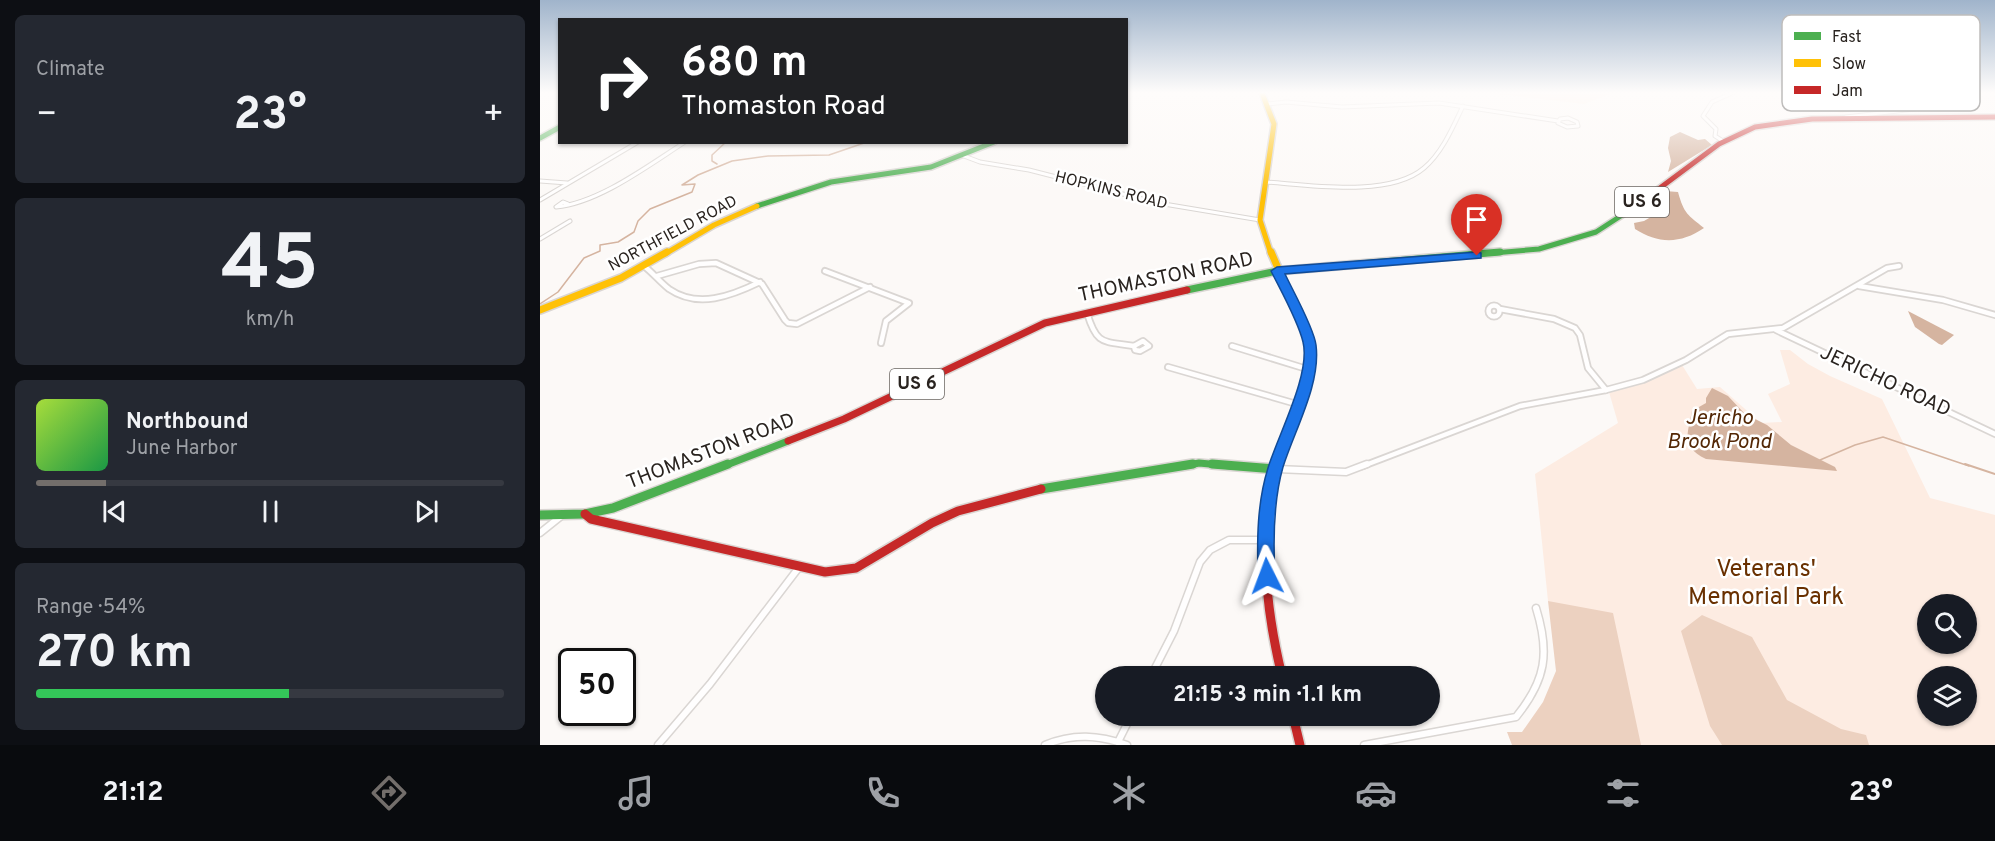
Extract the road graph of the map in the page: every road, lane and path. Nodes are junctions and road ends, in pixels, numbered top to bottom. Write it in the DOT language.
graph roads {
  1 [pos="557,128"];
  2 [pos="1273,128"];
  3 [pos="1453,128"];
  4 [pos="1715,128"];
  5 [pos="1753,128"];
  6 [pos="540,138"];
  7 [pos="1724,141"];
  8 [pos="635,144"];
  9 [pos="682,144"];
  10 [pos="990,144"];
  11 [pos="964,156"];
  12 [pos="540,181"];
  13 [pos="1266,182"];
  14 [pos="568,183"];
  15 [pos="540,200"];
  16 [pos="568,204"];
  17 [pos="1260,220"];
  18 [pos="570,221"];
  19 [pos="540,239"];
  20 [pos="644,266"];
  21 [pos="1899,266"];
  22 [pos="825,271"];
  23 [pos="1277,271"];
  24 [pos="657,276"];
  25 [pos="760,282"];
  26 [pos="1859,286"];
  27 [pos="870,287"];
  28 [pos="1500,309"];
  29 [pos="540,310"];
  30 [pos="1086,312"];
  31 [pos="1995,315"];
  32 [pos="1776,330"];
  33 [pos="881,343"];
  34 [pos="1134,346"];
  35 [pos="1232,346"];
  36 [pos="1168,367"];
  37 [pos="1310,370"];
  38 [pos="1606,390"];
  39 [pos="1300,405"];
  40 [pos="1995,434"];
  41 [pos="1275,469"];
  42 [pos="585,514"];
  43 [pos="540,515"];
  44 [pos="562,515"];
  45 [pos="540,533"];
  46 [pos="1265,540"];
  47 [pos="800,566"];
  48 [pos="1536,608"];
  49 [pos="1156,666"];
  50 [pos="1279,666"];
  51 [pos="1126,726"];
  52 [pos="1295,726"];
  53 [pos="1118,741"];
  54 [pos="658,745"];
  55 [pos="1045,745"];
  56 [pos="1127,745"];
  57 [pos="1300,745"];
  58 [pos="1364,745"];
  1 -- 6 [label="main road"];
  2 -- 13 [label="main road"];
  3 -- 13 [label="street"];
  4 -- 7 [label="street"];
  5 -- 7 [label="main road, THOMASTON ROAD / US 6"];
  7 -- 23 [label="main road, THOMASTON ROAD / US 6"];
  8 -- 14 [label="street"];
  9 -- 16 [label="street"];
  10 -- 11 [label="main road, NORTHFIELD ROAD"];
  11 -- 17 [label="street, HOPKINS ROAD"];
  11 -- 20 [label="main road, NORTHFIELD ROAD"];
  12 -- 14 [label="street"];
  13 -- 17 [label="main road"];
  14 -- 15 [label="street"];
  17 -- 23 [label="main road"];
  18 -- 19 [label="street"];
  20 -- 24 [label="street"];
  20 -- 29 [label="main road, NORTHFIELD ROAD"];
  21 -- 26 [label="street"];
  22 -- 27 [label="street"];
  23 -- 30 [label="main road, THOMASTON ROAD / US 6"];
  23 -- 37 [label="main road"];
  24 -- 25 [label="street"];
  24 -- 25 [label="street"];
  25 -- 27 [label="street"];
  26 -- 31 [label="street"];
  26 -- 32 [label="street"];
  27 -- 33 [label="street"];
  28 -- 38 [label="street"];
  30 -- 34 [label="street"];
  30 -- 42 [label="main road, THOMASTON ROAD / US 6"];
  32 -- 38 [label="street"];
  32 -- 40 [label="street, JERICHO ROAD"];
  35 -- 37 [label="street"];
  36 -- 39 [label="street"];
  37 -- 39 [label="main road"];
  38 -- 41 [label="street"];
  39 -- 41 [label="main road"];
  41 -- 46 [label="main road"];
  41 -- 47 [label="main road"];
  42 -- 44 [label="main road, THOMASTON ROAD / US 6"];
  42 -- 47 [label="main road"];
  43 -- 44 [label="main road, US 6"];
  44 -- 45 [label="street"];
  46 -- 49 [label="street"];
  46 -- 50 [label="main road"];
  47 -- 54 [label="street"];
  48 -- 58 [label="street"];
  51 -- 53 [label="street"];
  52 -- 57 [label="main road"];
  53 -- 55 [label="street"];
  53 -- 56 [label="street"];
}
